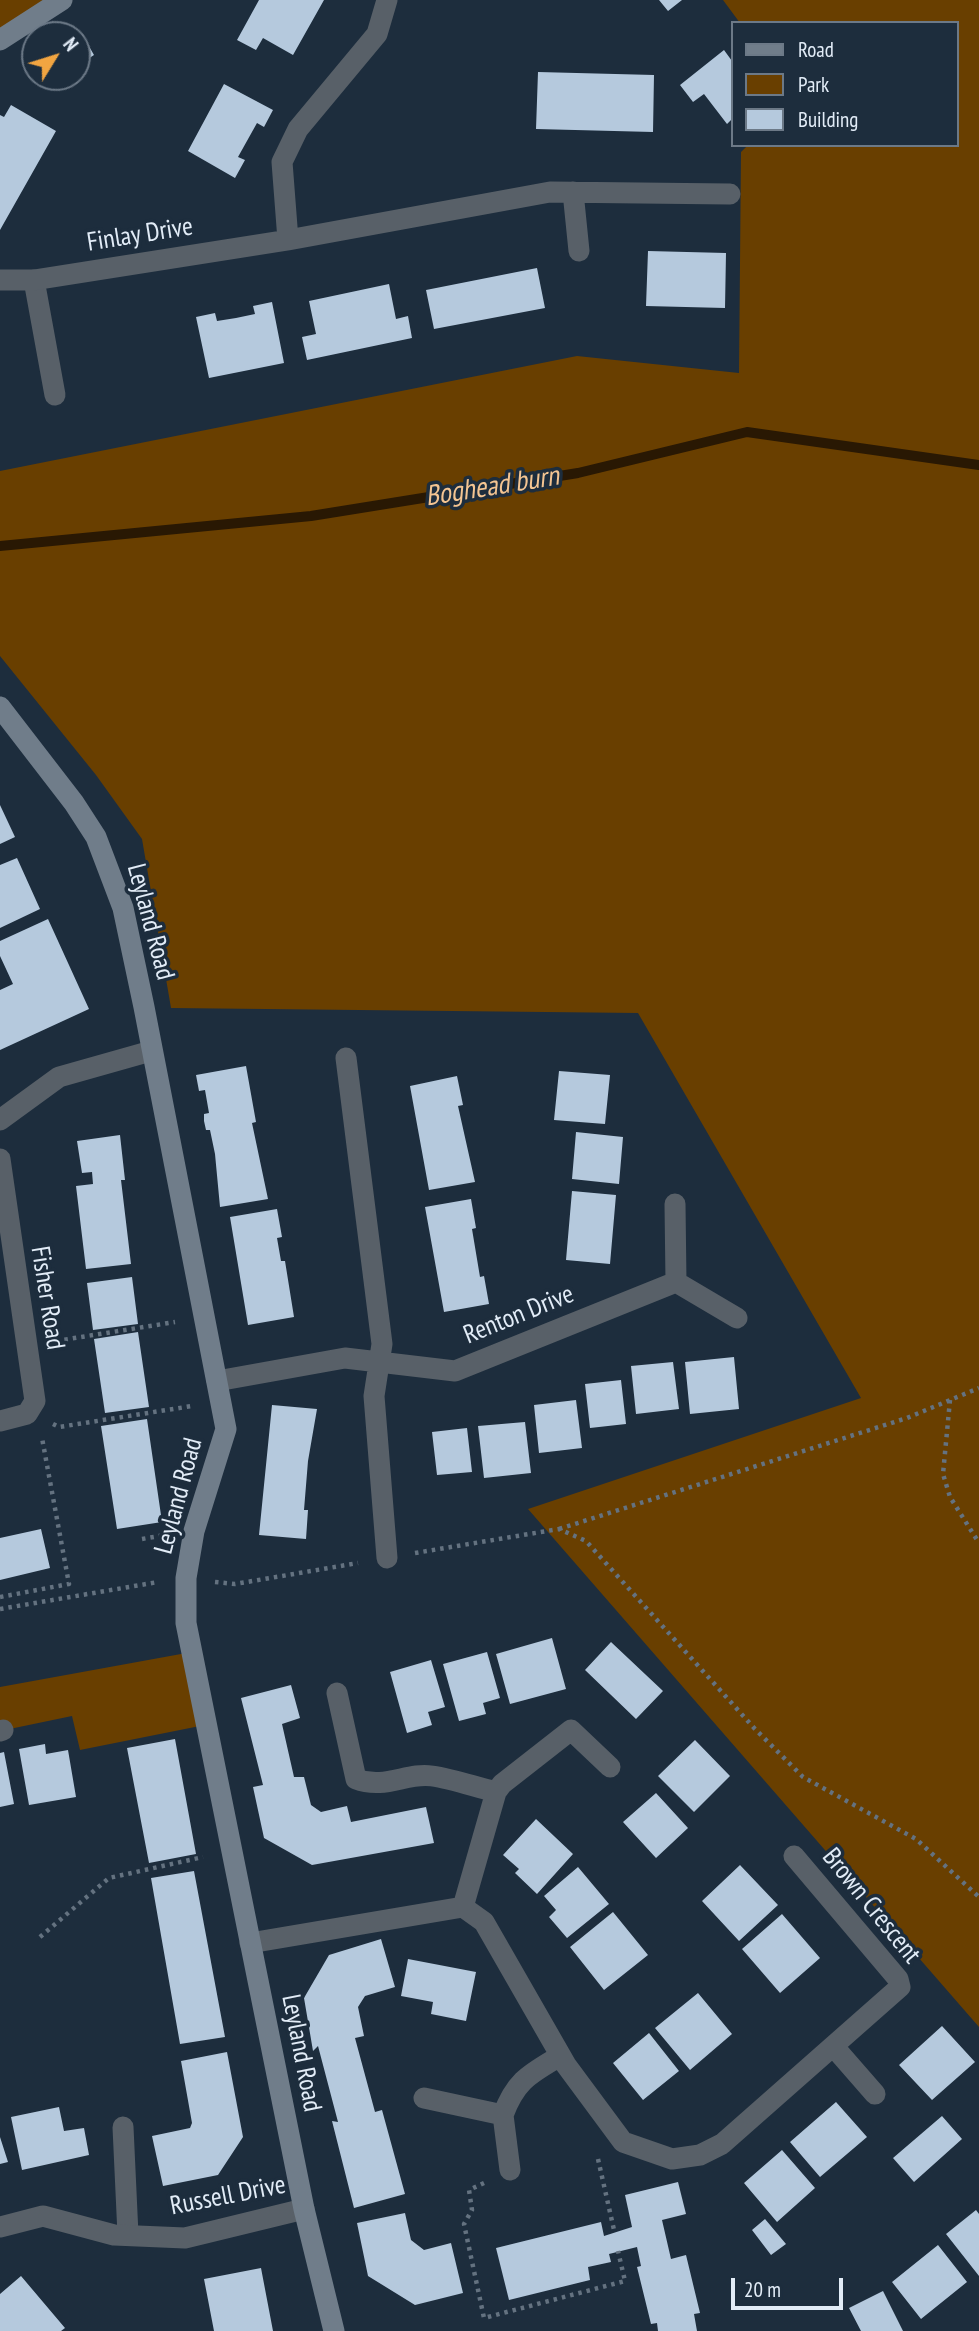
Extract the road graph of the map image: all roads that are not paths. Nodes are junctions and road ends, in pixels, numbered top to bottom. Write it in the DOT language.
graph roads {
  1 [pos="62,0"];
  2 [pos="387,0"];
  3 [pos="0,40"];
  4 [pos="573,192"];
  5 [pos="730,194"];
  6 [pos="288,240"];
  7 [pos="579,251"];
  8 [pos="0,280"];
  9 [pos="34,280"];
  10 [pos="55,395"];
  11 [pos="0,707"];
  12 [pos="151,1051"];
  13 [pos="346,1058"];
  14 [pos="1,1117"];
  15 [pos="0,1159"];
  16 [pos="675,1204"];
  17 [pos="676,1282"];
  18 [pos="737,1318"];
  19 [pos="379,1361"];
  20 [pos="219,1391"];
  21 [pos="0,1421"];
  22 [pos="387,1558"];
  23 [pos="337,1693"];
  24 [pos="610,1768"];
  25 [pos="496,1793"];
  26 [pos="794,1856"];
  27 [pos="463,1908"];
  28 [pos="250,1943"];
  29 [pos="834,2047"];
  30 [pos="560,2056"];
  31 [pos="875,2094"];
  32 [pos="424,2098"];
  33 [pos="503,2115"];
  34 [pos="123,2127"];
  35 [pos="510,2170"];
  36 [pos="304,2209"];
  37 [pos="0,2227"];
  38 [pos="128,2235"];
  39 [pos="334,2331"];
  1 -- 3 [label="street"];
  2 -- 6 [label="street"];
  4 -- 5 [label="street, Finlay Drive"];
  4 -- 6 [label="street, Finlay Drive"];
  4 -- 7 [label="street"];
  6 -- 9 [label="street, Finlay Drive"];
  8 -- 9 [label="street, Finlay Drive"];
  9 -- 10 [label="street"];
  11 -- 12 [label="street, Leyland Road"];
  12 -- 14 [label="street"];
  12 -- 20 [label="street, Leyland Road"];
  13 -- 19 [label="street"];
  15 -- 21 [label="street, Fisher Road"];
  16 -- 17 [label="street"];
  17 -- 18 [label="street"];
  17 -- 19 [label="street, Renton Drive"];
  19 -- 20 [label="street, Renton Drive"];
  19 -- 22 [label="street"];
  20 -- 28 [label="street, Leyland Road"];
  23 -- 25 [label="street"];
  24 -- 25 [label="street"];
  25 -- 27 [label="street"];
  26 -- 29 [label="street, Brown Crescent"];
  27 -- 28 [label="street"];
  27 -- 30 [label="street, Brown Crescent"];
  28 -- 36 [label="street, Leyland Road"];
  29 -- 30 [label="street, Brown Crescent"];
  29 -- 31 [label="street"];
  30 -- 33 [label="street"];
  32 -- 33 [label="street"];
  33 -- 35 [label="street"];
  34 -- 38 [label="street"];
  36 -- 38 [label="street, Russell Drive"];
  36 -- 39 [label="street, Leyland Road"];
  37 -- 38 [label="street, Russell Drive"];
}
